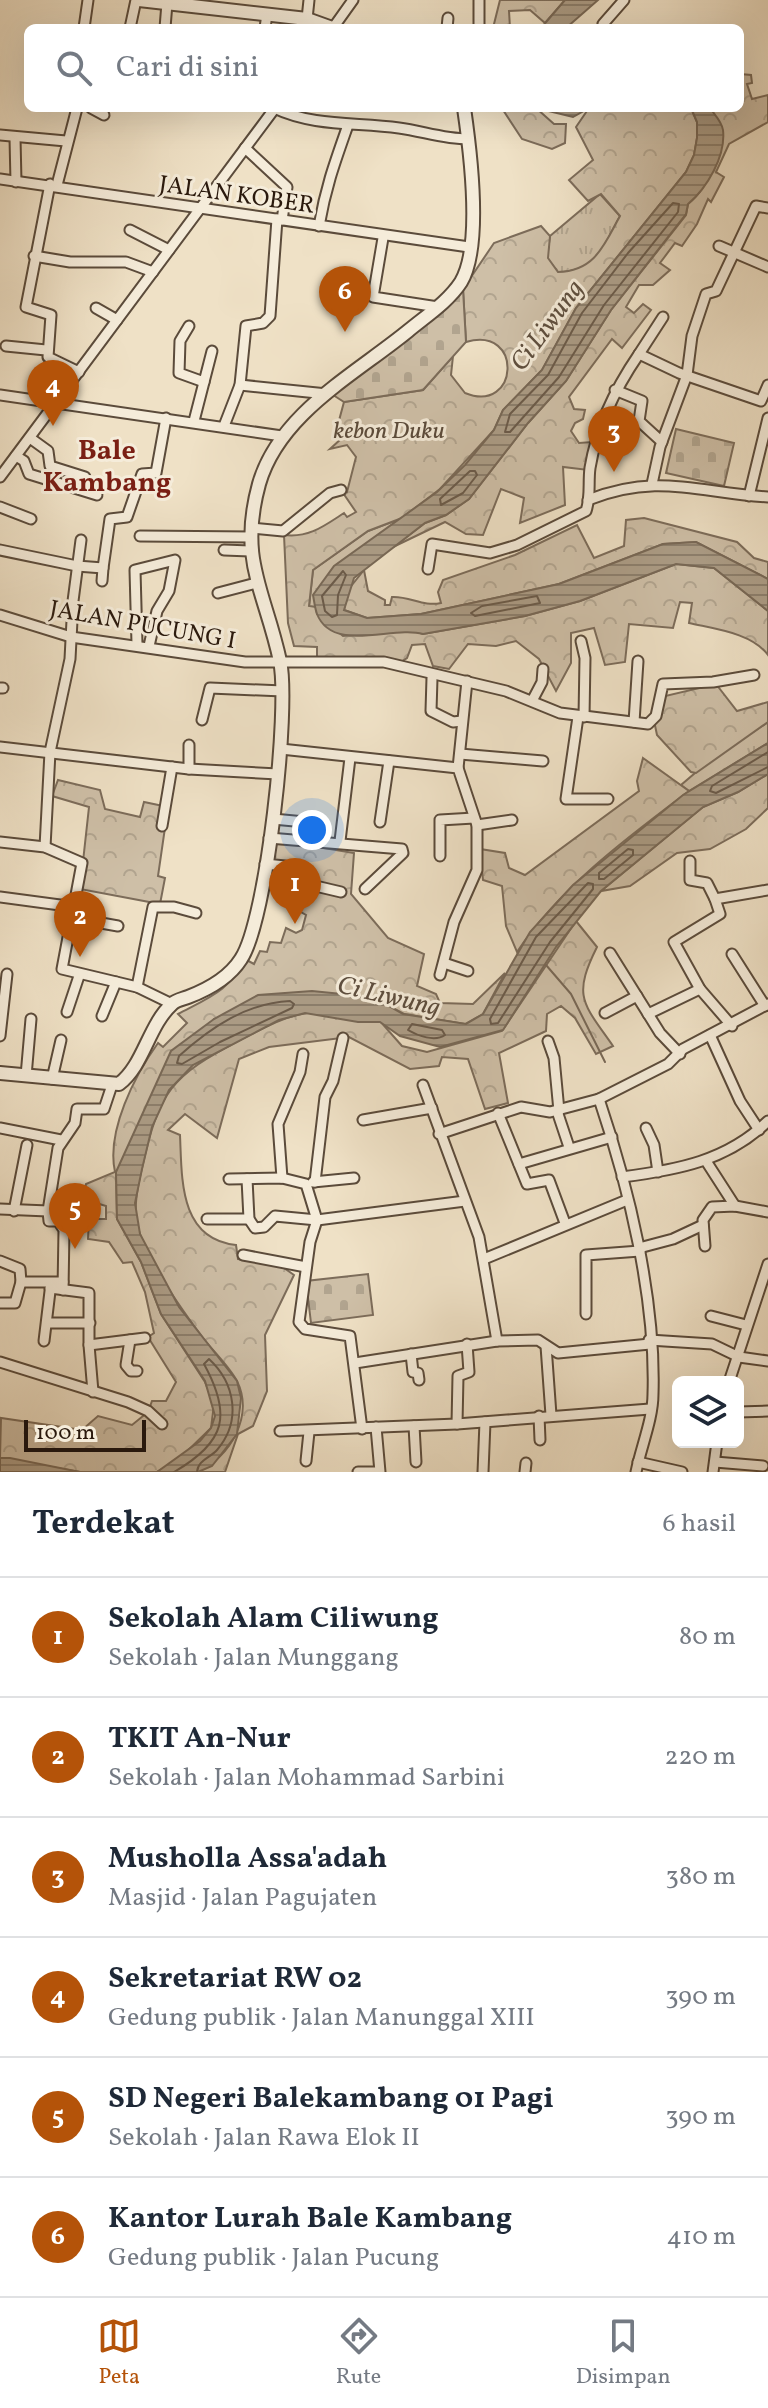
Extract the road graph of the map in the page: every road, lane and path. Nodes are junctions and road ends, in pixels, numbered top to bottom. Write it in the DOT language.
graph roads {
  1 [pos="88,0"];
  2 [pos="141,0"];
  3 [pos="309,0"];
  4 [pos="353,0"];
  5 [pos="479,0"];
  6 [pos="624,0"];
  7 [pos="167,3"];
  8 [pos="267,14"];
  9 [pos="307,19"];
  10 [pos="85,24"];
  11 [pos="132,24"];
  12 [pos="165,24"];
  13 [pos="266,24"];
  14 [pos="321,24"];
  15 [pos="336,24"];
  16 [pos="479,24"];
  17 [pos="603,24"];
  18 [pos="76,112"];
  19 [pos="98,112"];
  20 [pos="271,112"];
  21 [pos="282,112"];
  22 [pos="464,112"];
  23 [pos="104,115"];
  24 [pos="348,125"];
  25 [pos="0,135"];
  26 [pos="15,138"];
  27 [pos="467,139"];
  28 [pos="66,141"];
  29 [pos="245,148"];
  30 [pos="0,179"];
  31 [pos="16,182"];
  32 [pos="54,185"];
  33 [pos="200,208"];
  34 [pos="768,208"];
  35 [pos="280,219"];
  36 [pos="319,226"];
  37 [pos="130,230"];
  38 [pos="383,238"];
  39 [pos="470,246"];
  40 [pos="719,246"];
  41 [pos="169,250"];
  42 [pos="736,253"];
  43 [pos="34,256"];
  44 [pos="768,267"];
  45 [pos="153,272"];
  46 [pos="438,307"];
  47 [pos="96,308"];
  48 [pos="663,317"];
  49 [pos="117,320"];
  50 [pos="189,326"];
  51 [pos="6,346"];
  52 [pos="46,350"];
  53 [pos="212,351"];
  54 [pos="639,354"];
  55 [pos="79,372"];
  56 [pos="687,375"];
  57 [pos="204,382"];
  58 [pos="240,385"];
  59 [pos="768,385"];
  60 [pos="615,390"];
  61 [pos="327,394"];
  62 [pos="0,395"];
  63 [pos="765,402"];
  64 [pos="55,403"];
  65 [pos="166,418"];
  66 [pos="768,418"];
  67 [pos="194,421"];
  68 [pos="224,426"];
  69 [pos="282,436"];
  70 [pos="30,438"];
  71 [pos="662,442"];
  72 [pos="16,456"];
  73 [pos="0,477"];
  74 [pos="85,477"];
  75 [pos="652,484"];
  76 [pos="341,490"];
  77 [pos="97,495"];
  78 [pos="749,496"];
  79 [pos="768,497"];
  80 [pos="588,500"];
  81 [pos="0,507"];
  82 [pos="31,519"];
  83 [pos="140,536"];
  84 [pos="251,539"];
  85 [pos="81,540"];
  86 [pos="0,550"];
  87 [pos="224,550"];
  88 [pos="77,566"];
  89 [pos="103,568"];
  90 [pos="428,569"];
  91 [pos="102,581"];
  92 [pos="256,583"];
  93 [pos="218,593"];
  94 [pos="0,615"];
  95 [pos="71,637"];
  96 [pos="581,641"];
  97 [pos="137,644"];
  98 [pos="149,646"];
  99 [pos="638,661"];
  100 [pos="281,663"];
  101 [pos="543,669"];
  102 [pos="754,675"];
  103 [pos="432,678"];
  104 [pos="467,681"];
  105 [pos="283,691"];
  106 [pos="532,701"];
  107 [pos="581,717"];
  108 [pos="202,720"];
  109 [pos="462,721"];
  110 [pos="634,722"];
  111 [pos="189,745"];
  112 [pos="0,747"];
  113 [pos="281,749"];
  114 [pos="50,752"];
  115 [pos="460,754"];
  116 [pos="350,758"];
  117 [pos="389,761"];
  118 [pos="543,761"];
  119 [pos="172,767"];
  120 [pos="458,768"];
  121 [pos="189,769"];
  122 [pos="278,774"];
  123 [pos="608,799"];
  124 [pos="273,819"];
  125 [pos="512,820"];
  126 [pos="476,821"];
  127 [pos="305,822"];
  128 [pos="380,822"];
  129 [pos="162,826"];
  130 [pos="269,838"];
  131 [pos="340,841"];
  132 [pos="0,842"];
  133 [pos="45,847"];
  134 [pos="440,856"];
  135 [pos="690,861"];
  136 [pos="265,864"];
  137 [pos="365,889"];
  138 [pos="768,890"];
  139 [pos="341,892"];
  140 [pos="0,897"];
  141 [pos="715,899"];
  142 [pos="75,907"];
  143 [pos="196,913"];
  144 [pos="73,918"];
  145 [pos="118,926"];
  146 [pos="610,953"];
  147 [pos="732,954"];
  148 [pos="444,963"];
  149 [pos="468,971"];
  150 [pos="7,974"];
  151 [pos="440,975"];
  152 [pos="79,976"];
  153 [pos="116,982"];
  154 [pos="137,987"];
  155 [pos="700,989"];
  156 [pos="637,996"];
  157 [pos="172,1004"];
  158 [pos="767,1005"];
  159 [pos="67,1012"];
  160 [pos="605,1013"];
  161 [pos="648,1014"];
  162 [pos="102,1016"];
  163 [pos="31,1019"];
  164 [pos="732,1026"];
  165 [pos="710,1035"];
  166 [pos="0,1036"];
  167 [pos="343,1038"];
  168 [pos="61,1040"];
  169 [pos="548,1041"];
  170 [pos="303,1054"];
  171 [pos="680,1054"];
  172 [pos="0,1073"];
  173 [pos="26,1076"];
  174 [pos="52,1079"];
  175 [pos="112,1085"];
  176 [pos="423,1085"];
  177 [pos="599,1099"];
  178 [pos="432,1108"];
  179 [pos="558,1111"];
  180 [pos="498,1113"];
  181 [pos="363,1120"];
  182 [pos="768,1121"];
  183 [pos="0,1128"];
  184 [pos="646,1128"];
  185 [pos="759,1130"];
  186 [pos="439,1134"];
  187 [pos="612,1137"];
  188 [pos="61,1140"];
  189 [pos="27,1145"];
  190 [pos="569,1147"];
  191 [pos="706,1161"];
  192 [pos="519,1164"];
  193 [pos="658,1172"];
  194 [pos="622,1177"];
  195 [pos="282,1178"];
  196 [pos="354,1178"];
  197 [pos="229,1179"];
  198 [pos="247,1179"];
  199 [pos="311,1183"];
  200 [pos="627,1200"];
  201 [pos="465,1201"];
  202 [pos="735,1206"];
  203 [pos="0,1209"];
  204 [pos="14,1211"];
  205 [pos="48,1211"];
  206 [pos="768,1212"];
  207 [pos="207,1219"];
  208 [pos="249,1219"];
  209 [pos="317,1220"];
  210 [pos="565,1223"];
  211 [pos="703,1225"];
  212 [pos="705,1246"];
  213 [pos="639,1249"];
  214 [pos="243,1255"];
  215 [pos="484,1259"];
  216 [pos="0,1261"];
  217 [pos="768,1264"];
  218 [pos="306,1267"];
  219 [pos="21,1282"];
  220 [pos="50,1285"];
  221 [pos="63,1286"];
  222 [pos="0,1303"];
  223 [pos="586,1314"];
  224 [pos="711,1316"];
  225 [pos="47,1323"];
  226 [pos="90,1323"];
  227 [pos="746,1325"];
  228 [pos="145,1338"];
  229 [pos="130,1340"];
  230 [pos="44,1341"];
  231 [pos="497,1341"];
  232 [pos="650,1342"];
  233 [pos="467,1344"];
  234 [pos="89,1345"];
  235 [pos="546,1346"];
  236 [pos="411,1354"];
  237 [pos="739,1357"];
  238 [pos="768,1361"];
  239 [pos="0,1362"];
  240 [pos="355,1363"];
  241 [pos="137,1371"];
  242 [pos="731,1376"];
  243 [pos="419,1380"];
  244 [pos="93,1392"];
  245 [pos="650,1409"];
  246 [pos="768,1411"];
  247 [pos="744,1412"];
  248 [pos="551,1415"];
  249 [pos="539,1416"];
  250 [pos="485,1422"];
  251 [pos="162,1424"];
  252 [pos="457,1424"];
  253 [pos="414,1426"];
  254 [pos="376,1427"];
  255 [pos="362,1429"];
  256 [pos="280,1431"];
  257 [pos="309,1432"];
  258 [pos="540,1440"];
  259 [pos="306,1461"];
  260 [pos="416,1462"];
  261 [pos="763,1466"];
  262 [pos="637,1467"];
  263 [pos="714,1467"];
  264 [pos="358,1472"];
  265 [pos="378,1472"];
  266 [pos="483,1472"];
  267 [pos="682,1472"];
  1 -- 10 [label="street"];
  2 -- 7 [label="street"];
  2 -- 11 [label="street"];
  3 -- 9 [label="street"];
  4 -- 15 [label="street"];
  5 -- 16 [label="street"];
  6 -- 17 [label="street"];
  7 -- 8 [label="street"];
  7 -- 12 [label="street"];
  8 -- 9 [label="street"];
  8 -- 13 [label="street"];
  9 -- 14 [label="street"];
  18 -- 28 [label="street"];
  19 -- 23 [label="street"];
  20 -- 29 [label="street"];
  21 -- 24 [label="street"];
  22 -- 27 [label="street"];
  24 -- 27 [label="street"];
  24 -- 36 [label="street"];
  25 -- 26 [label="street"];
  26 -- 28 [label="street"];
  26 -- 31 [label="street"];
  27 -- 39 [label="street"];
  28 -- 32 [label="street"];
  29 -- 33 [label="street"];
  29 -- 35 [label="street"];
  30 -- 31 [label="street, JALAN KOBER"];
  31 -- 32 [label="street, JALAN KOBER"];
  32 -- 33 [label="street, JALAN KOBER"];
  32 -- 43 [label="street"];
  33 -- 35 [label="street, JALAN KOBER"];
  33 -- 41 [label="street"];
  34 -- 42 [label="street"];
  35 -- 36 [label="street, JALAN KOBER"];
  35 -- 58 [label="street"];
  36 -- 38 [label="street, JALAN KOBER"];
  37 -- 41 [label="street"];
  38 -- 39 [label="street, JALAN KOBER"];
  38 -- 46 [label="street"];
  39 -- 46 [label="street"];
  40 -- 42 [label="street"];
  41 -- 45 [label="street"];
  42 -- 44 [label="street"];
  42 -- 56 [label="street"];
  43 -- 45 [label="street"];
  43 -- 52 [label="street"];
  45 -- 49 [label="street"];
  46 -- 61 [label="street"];
  47 -- 49 [label="street"];
  48 -- 54 [label="street"];
  49 -- 55 [label="street"];
  50 -- 57 [label="street"];
  51 -- 52 [label="street"];
  52 -- 55 [label="street"];
  53 -- 57 [label="street"];
  54 -- 56 [label="street"];
  54 -- 60 [label="street"];
  55 -- 64 [label="street"];
  56 -- 63 [label="street"];
  56 -- 71 [label="street"];
  57 -- 67 [label="street"];
  58 -- 61 [label="street"];
  58 -- 68 [label="street"];
  59 -- 63 [label="street"];
  60 -- 71 [label="street"];
  60 -- 80 [label="street"];
  61 -- 69 [label="street"];
  62 -- 64 [label="street"];
  64 -- 65 [label="street"];
  64 -- 70 [label="street"];
  65 -- 67 [label="street"];
  65 -- 89 [label="street"];
  66 -- 78 [label="street"];
  67 -- 68 [label="street"];
  68 -- 69 [label="street"];
  69 -- 84 [label="street"];
  70 -- 72 [label="street"];
  70 -- 74 [label="street"];
  71 -- 75 [label="street"];
  72 -- 73 [label="street"];
  72 -- 77 [label="street"];
  75 -- 78 [label="street"];
  75 -- 80 [label="street"];
  76 -- 84 [label="street"];
  78 -- 79 [label="street"];
  80 -- 90 [label="street"];
  81 -- 82 [label="street"];
  83 -- 84 [label="street"];
  84 -- 87 [label="street"];
  84 -- 92 [label="street"];
  85 -- 88 [label="street"];
  86 -- 88 [label="street"];
  88 -- 89 [label="street"];
  88 -- 95 [label="street"];
  89 -- 91 [label="street"];
  92 -- 93 [label="street"];
  92 -- 100 [label="street"];
  94 -- 95 [label="street, JALAN PUCUNG I"];
  95 -- 97 [label="street, JALAN PUCUNG I"];
  95 -- 114 [label="street"];
  96 -- 107 [label="street"];
  97 -- 98 [label="street, JALAN PUCUNG I"];
  97 -- 98 [label="street"];
  98 -- 100 [label="street, JALAN PUCUNG I"];
  99 -- 110 [label="street"];
  100 -- 104 [label="street, JALAN PUCUNG I"];
  100 -- 105 [label="street"];
  101 -- 106 [label="street"];
  102 -- 110 [label="street"];
  103 -- 109 [label="street"];
  104 -- 106 [label="street, JALAN PUCUNG I"];
  104 -- 109 [label="street"];
  105 -- 108 [label="street"];
  105 -- 113 [label="street"];
  106 -- 107 [label="street, JALAN PUCUNG I"];
  107 -- 110 [label="street, JALAN PUCUNG I"];
  107 -- 123 [label="street"];
  109 -- 115 [label="street"];
  111 -- 121 [label="street"];
  112 -- 114 [label="street"];
  113 -- 116 [label="street"];
  113 -- 122 [label="street"];
  114 -- 119 [label="street"];
  114 -- 133 [label="street"];
  115 -- 118 [label="street"];
  115 -- 120 [label="street"];
  116 -- 117 [label="street"];
  116 -- 131 [label="street"];
  117 -- 120 [label="street"];
  117 -- 128 [label="street"];
  119 -- 121 [label="street"];
  119 -- 129 [label="street"];
  120 -- 126 [label="street"];
  121 -- 122 [label="street"];
  122 -- 124 [label="street"];
  124 -- 127 [label="street"];
  124 -- 130 [label="street"];
  125 -- 126 [label="street"];
  126 -- 134 [label="street"];
  126 -- 148 [label="street"];
  130 -- 131 [label="street"];
  130 -- 136 [label="street"];
  131 -- 137 [label="street"];
  132 -- 133 [label="street"];
  133 -- 142 [label="street"];
  135 -- 141 [label="street"];
  136 -- 139 [label="street"];
  136 -- 157 [label="street"];
  138 -- 141 [label="street"];
  140 -- 142 [label="street"];
  141 -- 155 [label="street"];
  142 -- 144 [label="street"];
  143 -- 154 [label="street"];
  144 -- 145 [label="street"];
  144 -- 152 [label="street"];
  146 -- 156 [label="street"];
  147 -- 158 [label="street"];
  148 -- 149 [label="street"];
  148 -- 151 [label="street"];
  150 -- 166 [label="street"];
  152 -- 153 [label="street"];
  152 -- 159 [label="street"];
  153 -- 154 [label="street"];
  153 -- 162 [label="street"];
  154 -- 157 [label="street"];
  155 -- 161 [label="street"];
  155 -- 164 [label="street"];
  156 -- 160 [label="street"];
  156 -- 161 [label="street"];
  157 -- 175 [label="street"];
  158 -- 164 [label="street"];
  161 -- 171 [label="street"];
  163 -- 173 [label="street"];
  164 -- 165 [label="street"];
  165 -- 171 [label="street"];
  165 -- 185 [label="street"];
  167 -- 199 [label="street"];
  168 -- 174 [label="street"];
  169 -- 179 [label="street"];
  170 -- 195 [label="street"];
  171 -- 177 [label="street"];
  172 -- 173 [label="street"];
  173 -- 174 [label="street"];
  174 -- 175 [label="street"];
  175 -- 188 [label="street"];
  176 -- 178 [label="street"];
  177 -- 179 [label="street"];
  177 -- 187 [label="street"];
  178 -- 181 [label="street"];
  178 -- 186 [label="street"];
  179 -- 180 [label="street"];
  179 -- 190 [label="street"];
  180 -- 186 [label="street"];
  180 -- 192 [label="street"];
  182 -- 185 [label="street"];
  183 -- 188 [label="street"];
  184 -- 193 [label="street"];
  185 -- 191 [label="street"];
  186 -- 201 [label="street"];
  187 -- 190 [label="street"];
  187 -- 194 [label="street"];
  188 -- 205 [label="street"];
  189 -- 204 [label="street"];
  190 -- 192 [label="street"];
  191 -- 193 [label="street"];
  191 -- 202 [label="street"];
  192 -- 210 [label="street"];
  193 -- 194 [label="street"];
  194 -- 200 [label="street"];
  195 -- 198 [label="street"];
  195 -- 199 [label="street"];
  196 -- 199 [label="street"];
  197 -- 198 [label="street"];
  198 -- 208 [label="street"];
  199 -- 209 [label="street"];
  200 -- 210 [label="street"];
  200 -- 213 [label="street"];
  201 -- 209 [label="street"];
  201 -- 215 [label="street"];
  202 -- 206 [label="street"];
  202 -- 211 [label="street"];
  203 -- 204 [label="street"];
  204 -- 205 [label="street"];
  205 -- 221 [label="street"];
  207 -- 208 [label="street"];
  208 -- 209 [label="street"];
  209 -- 218 [label="street"];
  210 -- 215 [label="street"];
  211 -- 212 [label="street"];
  211 -- 213 [label="street"];
  213 -- 223 [label="street"];
  213 -- 232 [label="street"];
  214 -- 218 [label="street"];
  215 -- 231 [label="street"];
  216 -- 219 [label="street"];
  217 -- 227 [label="street"];
  218 -- 240 [label="street"];
  219 -- 220 [label="street"];
  219 -- 222 [label="street"];
  220 -- 221 [label="street"];
  220 -- 225 [label="street"];
  221 -- 226 [label="street"];
  224 -- 227 [label="street"];
  225 -- 226 [label="street"];
  225 -- 230 [label="street"];
  226 -- 234 [label="street"];
  227 -- 237 [label="street"];
  228 -- 229 [label="street"];
  229 -- 234 [label="street"];
  229 -- 241 [label="street"];
  231 -- 233 [label="street"];
  231 -- 235 [label="street"];
  232 -- 235 [label="street"];
  232 -- 237 [label="street"];
  232 -- 245 [label="street"];
  233 -- 236 [label="street"];
  233 -- 252 [label="street"];
  234 -- 244 [label="street"];
  235 -- 248 [label="street"];
  236 -- 240 [label="street"];
  236 -- 243 [label="street"];
  237 -- 238 [label="street"];
  237 -- 242 [label="street"];
  239 -- 244 [label="street"];
  240 -- 255 [label="street"];
  244 -- 251 [label="street"];
  245 -- 248 [label="street"];
  245 -- 262 [label="street"];
  246 -- 247 [label="street"];
  248 -- 249 [label="street"];
  249 -- 250 [label="street"];
  249 -- 258 [label="street"];
  250 -- 252 [label="street"];
  250 -- 266 [label="street"];
  252 -- 253 [label="street"];
  253 -- 254 [label="street"];
  253 -- 260 [label="street"];
  254 -- 255 [label="street"];
  254 -- 265 [label="street"];
  255 -- 257 [label="street"];
  256 -- 257 [label="street"];
  257 -- 259 [label="street"];
  261 -- 263 [label="street"];
  262 -- 267 [label="street"];
  264 -- 265 [label="street"];
}
